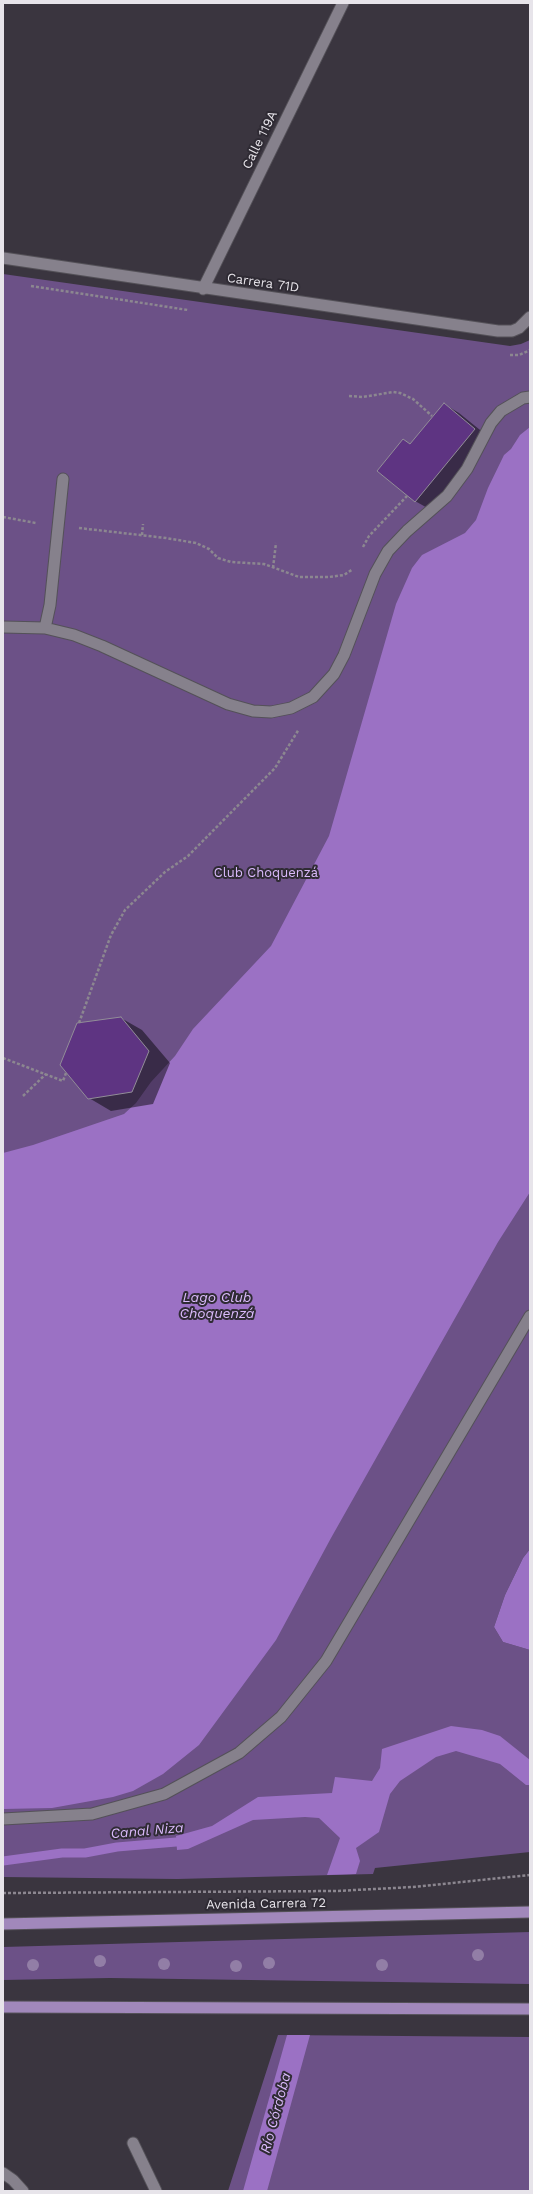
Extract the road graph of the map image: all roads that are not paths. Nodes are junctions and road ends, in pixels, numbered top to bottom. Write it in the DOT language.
graph roads {
  1 [pos="343,3"];
  2 [pos="3,258"];
  3 [pos="203,289"];
  4 [pos="530,317"];
  5 [pos="530,397"];
  6 [pos="62,480"];
  7 [pos="3,627"];
  8 [pos="45,628"];
  9 [pos="530,1316"];
  10 [pos="3,1819"];
  11 [pos="530,1912"];
  12 [pos="3,1924"];
  13 [pos="3,2007"];
  14 [pos="530,2009"];
  15 [pos="133,2144"];
  16 [pos="3,2174"];
  17 [pos="23,2191"];
  18 [pos="156,2191"];
  1 -- 3 [label="street, Calle 119A"];
  2 -- 3 [label="street, Carrera 71D"];
  3 -- 4 [label="street, Carrera 71D"];
  5 -- 8 [label="street"];
  6 -- 8 [label="street"];
  7 -- 8 [label="street"];
  9 -- 10 [label="street"];
  11 -- 12 [label="highway, Avenida Carrera 72"];
  13 -- 14 [label="highway"];
  15 -- 18 [label="street"];
  16 -- 17 [label="street"];
}
